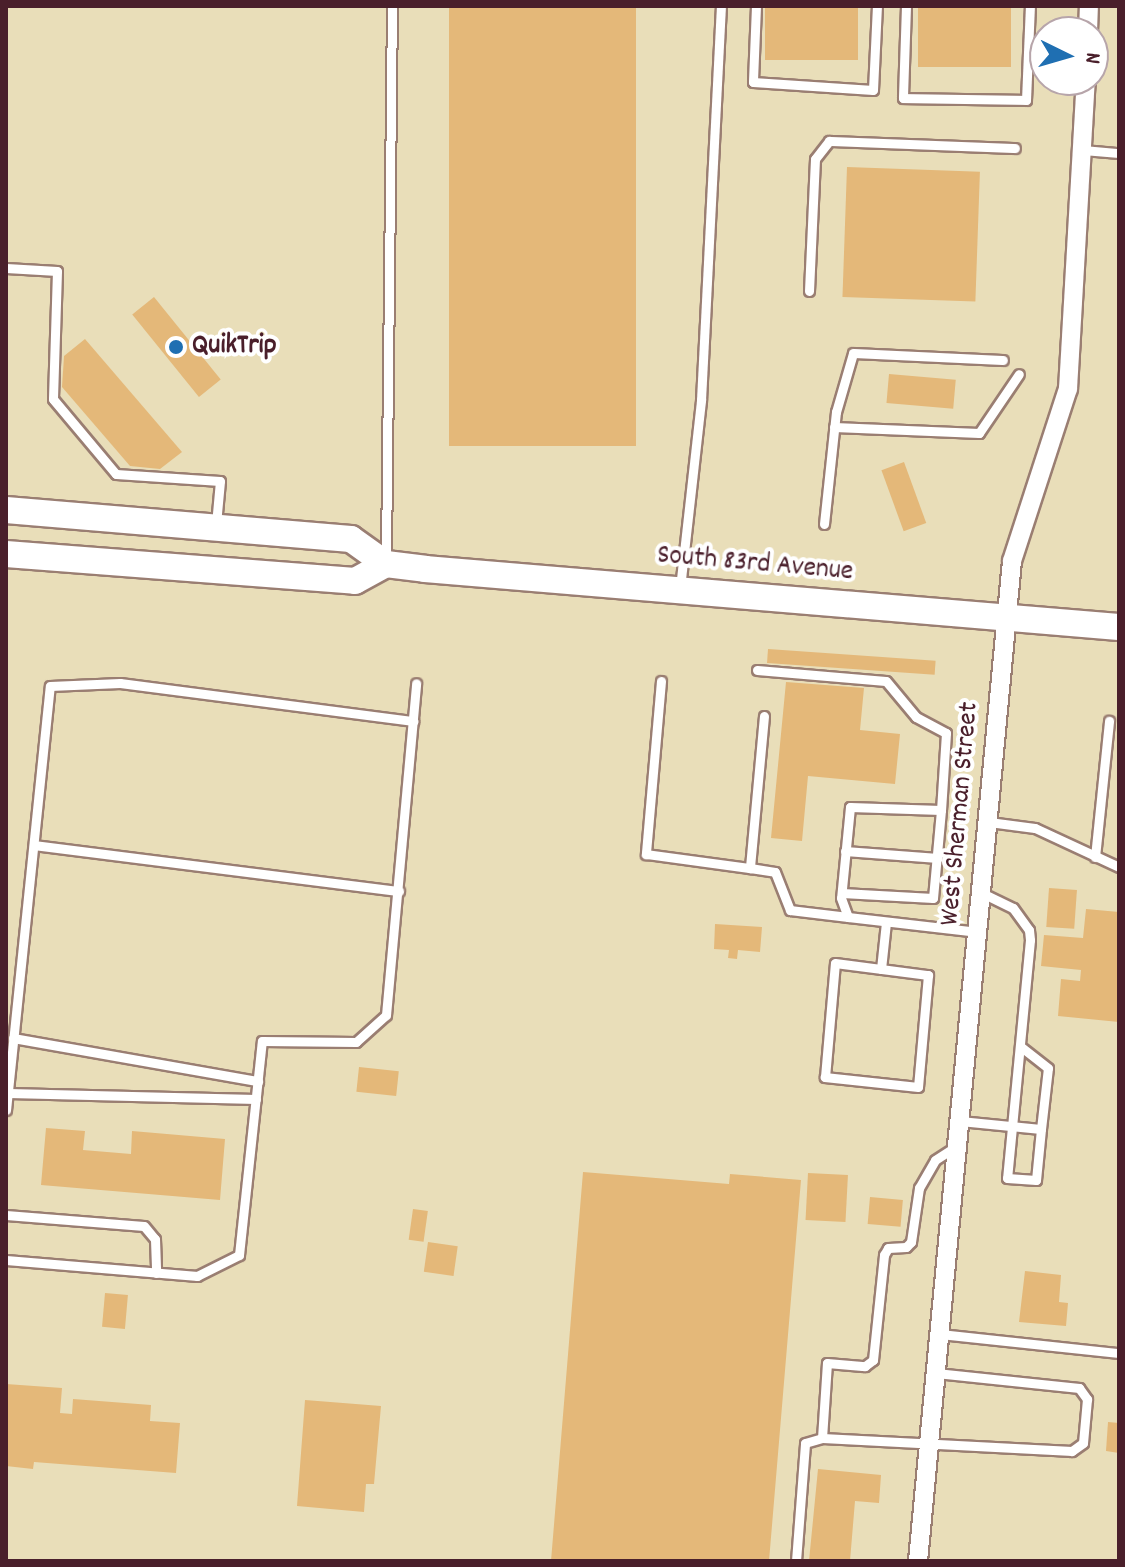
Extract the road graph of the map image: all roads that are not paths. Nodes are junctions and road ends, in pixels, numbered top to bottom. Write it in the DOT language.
graph roads {
  1 [pos="392,6"];
  2 [pos="721,6"];
  3 [pos="756,6"];
  4 [pos="877,6"];
  5 [pos="906,6"];
  6 [pos="1030,6"];
  7 [pos="1085,96"];
  8 [pos="1015,148"];
  9 [pos="1083,150"];
  10 [pos="1119,153"];
  11 [pos="6,268"];
  12 [pos="809,291"];
  13 [pos="1003,360"];
  14 [pos="1019,374"];
  15 [pos="834,427"];
  16 [pos="6,510"];
  17 [pos="824,524"];
  18 [pos="216,528"];
  19 [pos="6,554"];
  20 [pos="386,564"];
  21 [pos="680,591"];
  22 [pos="1007,618"];
  23 [pos="1119,627"];
  24 [pos="757,670"];
  25 [pos="661,681"];
  26 [pos="416,683"];
  27 [pos="764,716"];
  28 [pos="414,721"];
  29 [pos="1109,721"];
  30 [pos="941,810"];
  31 [pos="989,822"];
  32 [pos="34,845"];
  33 [pos="845,851"];
  34 [pos="1095,857"];
  35 [pos="938,858"];
  36 [pos="1119,867"];
  37 [pos="750,868"];
  38 [pos="399,891"];
  39 [pos="842,893"];
  40 [pos="982,893"];
  41 [pos="848,917"];
  42 [pos="886,922"];
  43 [pos="978,932"];
  44 [pos="881,969"];
  45 [pos="13,1038"];
  46 [pos="1021,1047"];
  47 [pos="258,1081"];
  48 [pos="8,1093"];
  49 [pos="256,1099"];
  50 [pos="6,1110"];
  51 [pos="960,1121"];
  52 [pos="1011,1126"];
  53 [pos="1041,1129"];
  54 [pos="958,1145"];
  55 [pos="6,1215"];
  56 [pos="6,1260"];
  57 [pos="156,1273"];
  58 [pos="940,1334"];
  59 [pos="1119,1353"];
  60 [pos="936,1373"];
  61 [pos="822,1438"];
  62 [pos="929,1447"];
  63 [pos="796,1561"];
  64 [pos="918,1561"];
  1 -- 20 [label="lane"];
  2 -- 21 [label="lane"];
  3 -- 4 [label="lane"];
  5 -- 6 [label="lane"];
  7 -- 9 [label="street, West Sherman Street"];
  8 -- 12 [label="lane"];
  9 -- 10 [label="lane"];
  9 -- 22 [label="street, West Sherman Street"];
  11 -- 18 [label="lane"];
  13 -- 15 [label="lane"];
  14 -- 15 [label="lane"];
  15 -- 17 [label="lane"];
  16 -- 18 [label="main road"];
  18 -- 20 [label="main road"];
  19 -- 20 [label="main road"];
  20 -- 21 [label="main road, South 83rd Avenue"];
  21 -- 22 [label="main road, South 83rd Avenue"];
  22 -- 23 [label="main road, South 83rd Avenue"];
  22 -- 31 [label="street, West Sherman Street"];
  24 -- 30 [label="lane"];
  25 -- 37 [label="lane"];
  26 -- 28 [label="lane"];
  27 -- 37 [label="lane"];
  28 -- 32 [label="lane"];
  28 -- 38 [label="lane"];
  29 -- 34 [label="lane"];
  30 -- 33 [label="lane"];
  30 -- 35 [label="lane"];
  31 -- 34 [label="lane"];
  31 -- 40 [label="street, West Sherman Street"];
  32 -- 38 [label="lane"];
  32 -- 45 [label="lane"];
  33 -- 35 [label="lane"];
  33 -- 39 [label="lane"];
  34 -- 36 [label="lane"];
  35 -- 39 [label="lane"];
  37 -- 41 [label="lane"];
  38 -- 47 [label="lane"];
  39 -- 41 [label="lane"];
  40 -- 43 [label="street, West Sherman Street"];
  40 -- 46 [label="lane"];
  41 -- 42 [label="lane"];
  42 -- 43 [label="lane"];
  42 -- 44 [label="lane"];
  43 -- 51 [label="street, West Sherman Street"];
  44 -- 44 [label="lane"];
  45 -- 47 [label="lane"];
  45 -- 48 [label="lane"];
  46 -- 52 [label="lane"];
  46 -- 53 [label="lane"];
  47 -- 49 [label="lane"];
  48 -- 49 [label="lane"];
  48 -- 50 [label="lane"];
  49 -- 57 [label="lane"];
  51 -- 52 [label="lane"];
  51 -- 54 [label="street, West Sherman Street"];
  52 -- 53 [label="lane"];
  52 -- 53 [label="lane"];
  54 -- 58 [label="street, West Sherman Street"];
  54 -- 61 [label="lane"];
  55 -- 57 [label="lane"];
  56 -- 57 [label="lane"];
  58 -- 59 [label="lane"];
  58 -- 60 [label="street, West Sherman Street"];
  60 -- 62 [label="street, West Sherman Street"];
  60 -- 62 [label="lane"];
  61 -- 62 [label="lane"];
  61 -- 63 [label="lane"];
  62 -- 64 [label="street, West Sherman Street"];
}
